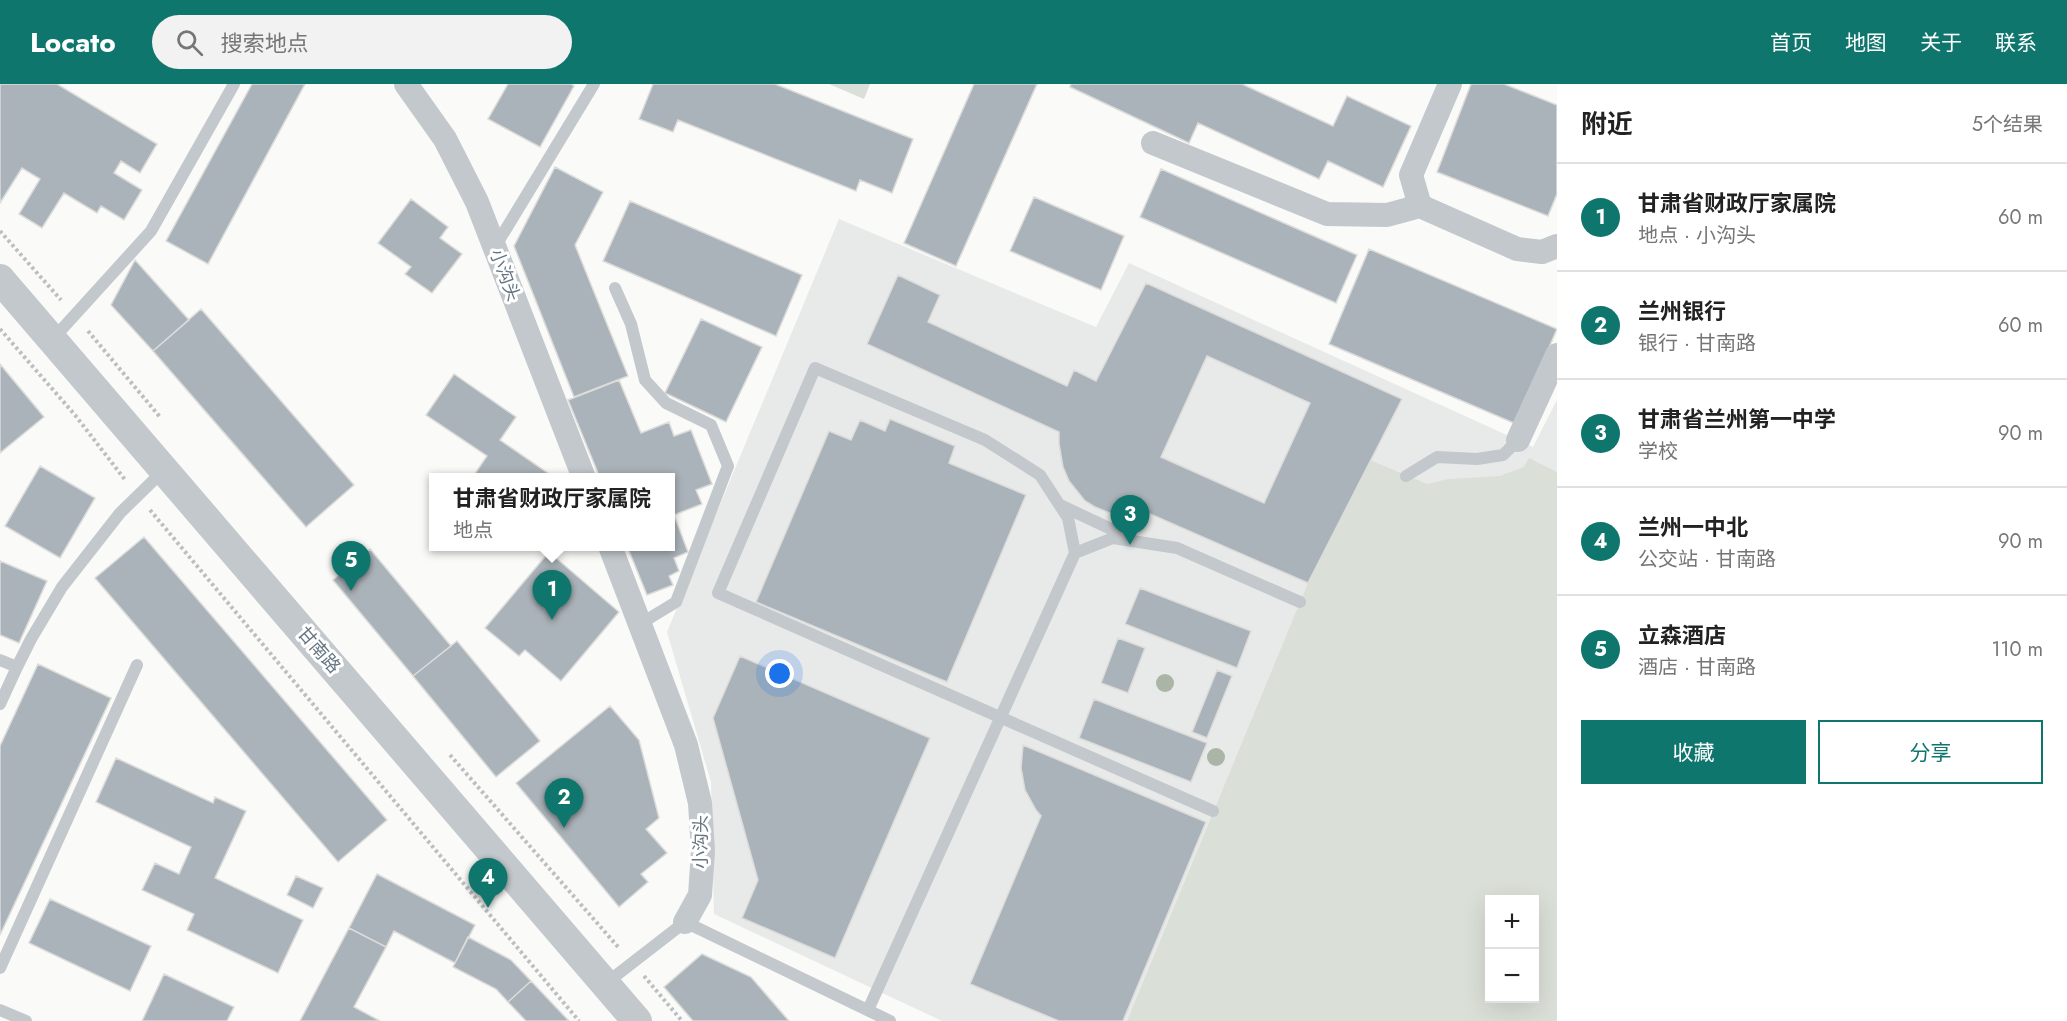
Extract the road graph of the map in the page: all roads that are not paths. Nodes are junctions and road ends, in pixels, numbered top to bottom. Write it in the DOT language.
graph roads {
  1 [pos="234,84"];
  2 [pos="406,84"];
  3 [pos="594,84"];
  4 [pos="1450,84"];
  5 [pos="1153,143"];
  6 [pos="1420,206"];
  7 [pos="1557,246"];
  8 [pos="494,247"];
  9 [pos="0,279"];
  10 [pos="615,288"];
  11 [pos="52,340"];
  12 [pos="1557,355"];
  13 [pos="1518,440"];
  14 [pos="164,470"];
  15 [pos="582,473"];
  16 [pos="1407,476"];
  17 [pos="1059,504"];
  18 [pos="1140,542"];
  19 [pos="612,551"];
  20 [pos="1075,553"];
  21 [pos="1300,602"];
  22 [pos="640,624"];
  23 [pos="0,660"];
  24 [pos="137,666"];
  25 [pos="17,667"];
  26 [pos="0,704"];
  27 [pos="1000,718"];
  28 [pos="1213,811"];
  29 [pos="685,922"];
  30 [pos="0,968"];
  31 [pos="605,984"];
  32 [pos="0,1010"];
  33 [pos="868,1010"];
  34 [pos="635,1020"];
  35 [pos="26,1021"];
  36 [pos="890,1021"];
  1 -- 11 [label="lane"];
  2 -- 8 [label="street, 小沟头"];
  3 -- 8 [label="lane"];
  4 -- 6 [label="street"];
  5 -- 6 [label="street"];
  6 -- 7 [label="street"];
  8 -- 15 [label="street, 小沟头"];
  9 -- 11 [label="street, 甘南路"];
  10 -- 22 [label="lane"];
  11 -- 14 [label="street, 甘南路"];
  12 -- 13 [label="street"];
  13 -- 16 [label="lane"];
  14 -- 25 [label="lane"];
  14 -- 31 [label="street, 甘南路"];
  17 -- 18 [label="lane"];
  17 -- 20 [label="lane"];
  17 -- 27 [label="lane"];
  18 -- 20 [label="lane"];
  18 -- 21 [label="lane"];
  19 -- 22 [label="street, 小沟头"];
  20 -- 27 [label="lane"];
  22 -- 29 [label="street, 小沟头"];
  23 -- 25 [label="lane"];
  24 -- 30 [label="lane"];
  25 -- 26 [label="lane"];
  27 -- 28 [label="lane"];
  27 -- 33 [label="lane"];
  29 -- 31 [label="lane"];
  29 -- 33 [label="lane"];
  31 -- 34 [label="street, 甘南路"];
  32 -- 35 [label="lane"];
  33 -- 36 [label="lane"];
}
